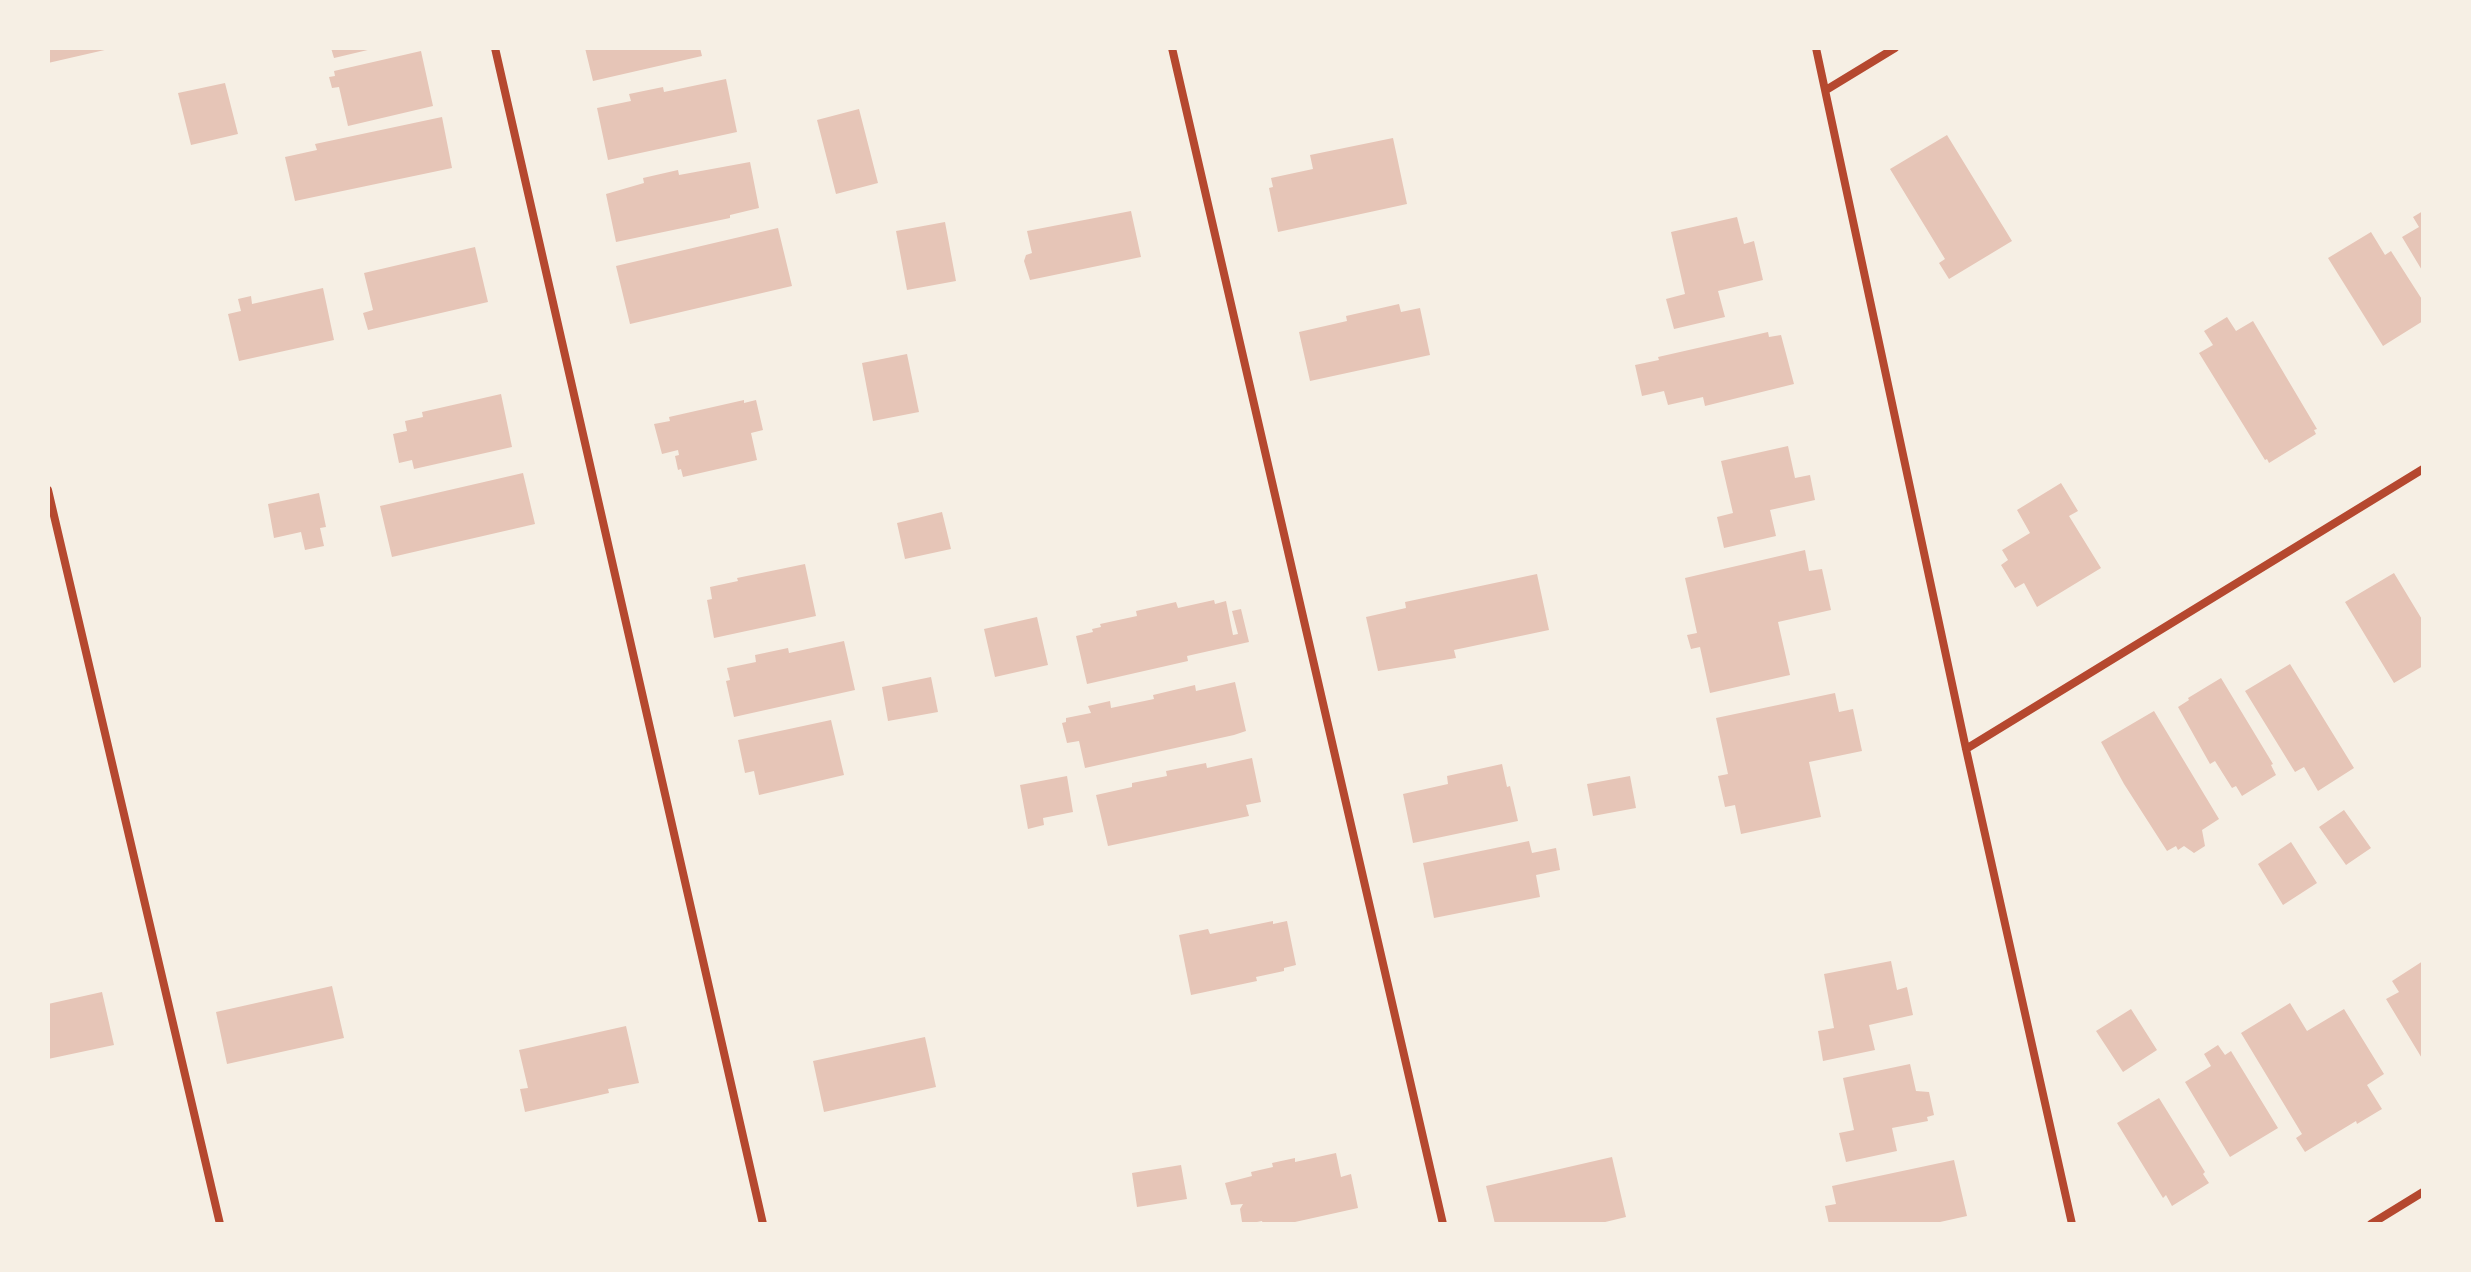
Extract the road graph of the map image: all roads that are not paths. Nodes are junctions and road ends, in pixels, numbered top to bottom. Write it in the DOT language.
graph roads {
  1 [pos="495,48"];
  2 [pos="1172,48"];
  3 [pos="1816,48"];
  4 [pos="1895,48"];
  5 [pos="1826,90"];
  6 [pos="2423,469"];
  7 [pos="48,490"];
  8 [pos="1966,749"];
  9 [pos="2423,1192"];
  10 [pos="220,1224"];
  11 [pos="763,1224"];
  12 [pos="1443,1224"];
  13 [pos="2072,1224"];
  14 [pos="2371,1224"];
  1 -- 11 [label="street"];
  2 -- 12 [label="street"];
  3 -- 5 [label="street"];
  4 -- 5 [label="street"];
  5 -- 8 [label="street"];
  6 -- 8 [label="street"];
  7 -- 10 [label="street"];
  8 -- 13 [label="street"];
  9 -- 14 [label="street"];
}
